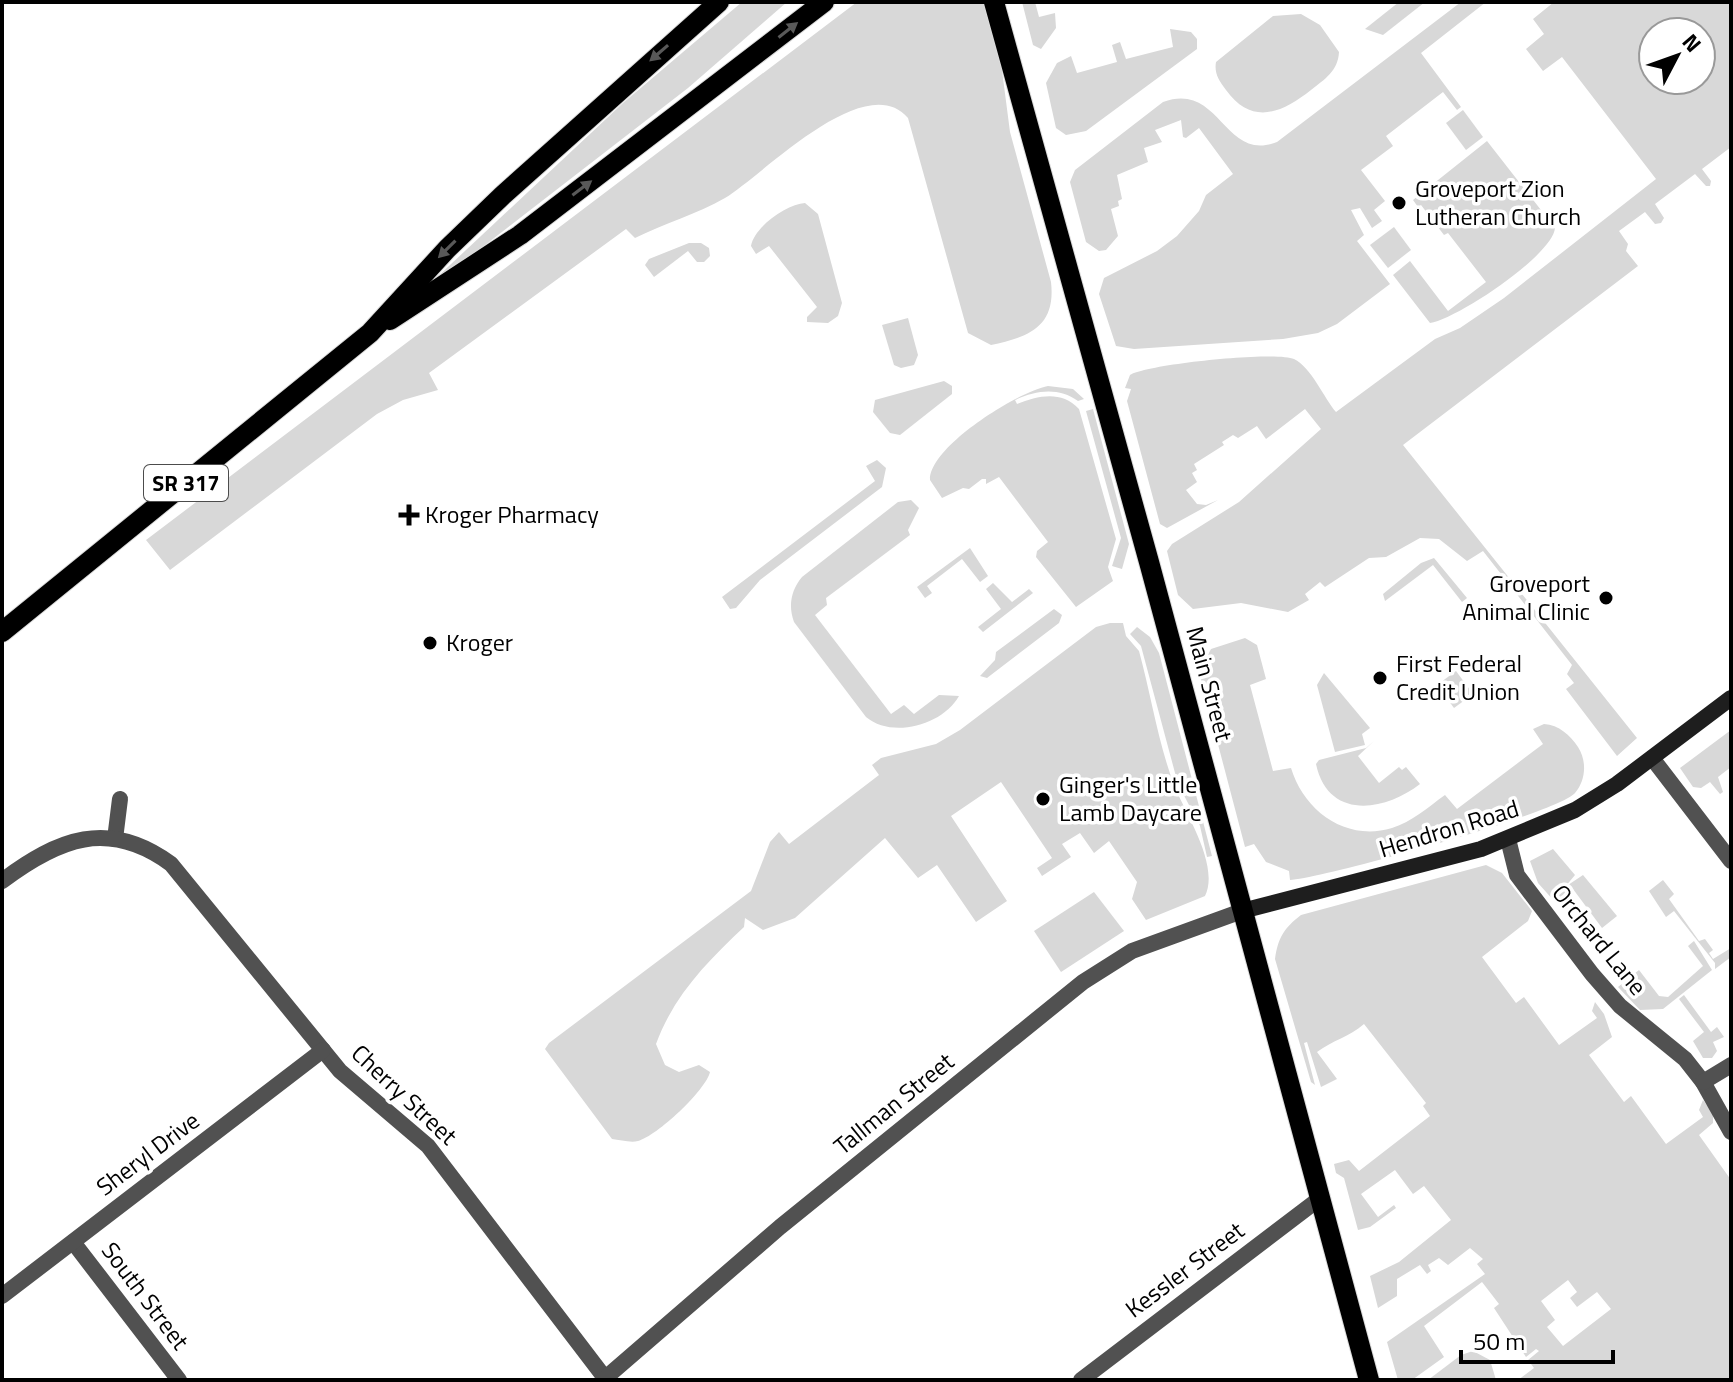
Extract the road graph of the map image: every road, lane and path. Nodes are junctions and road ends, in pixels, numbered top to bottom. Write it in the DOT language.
graph roads {
  1 [pos="719,2"];
  2 [pos="824,2"];
  3 [pos="994,2"];
  4 [pos="370,333"];
  5 [pos="2,632"];
  6 [pos="1731,698"];
  7 [pos="1652,758"];
  8 [pos="120,799"];
  9 [pos="115,839"];
  10 [pos="1508,839"];
  11 [pos="1731,861"];
  12 [pos="2,881"];
  13 [pos="1242,911"];
  14 [pos="323,1050"];
  15 [pos="1731,1065"];
  16 [pos="1703,1082"];
  17 [pos="1731,1132"];
  18 [pos="1319,1199"];
  19 [pos="73,1242"];
  20 [pos="2,1296"];
  21 [pos="604,1379"];
  22 [pos="179,1380"];
  23 [pos="1081,1380"];
  24 [pos="1369,1380"];
  1 -- 4 [label="main road, SR 317, one-way"];
  4 -- 2 [label="main road, SR 317, one-way"];
  3 -- 13 [label="main road, Main Street"];
  4 -- 5 [label="main road, SR 317"];
  6 -- 7 [label="street, Hendron Road"];
  7 -- 10 [label="street, Hendron Road"];
  7 -- 11 [label="street"];
  8 -- 9 [label="street"];
  9 -- 12 [label="street"];
  9 -- 14 [label="street, Cherry Street"];
  10 -- 13 [label="street, Hendron Road"];
  10 -- 16 [label="street, Orchard Lane"];
  13 -- 18 [label="main road, Main Street"];
  13 -- 21 [label="street, Tallman Street"];
  14 -- 19 [label="street, Sheryl Drive"];
  14 -- 21 [label="street, Cherry Street"];
  15 -- 16 [label="street"];
  16 -- 17 [label="street, Orchard Lane"];
  18 -- 23 [label="street, Kessler Street"];
  18 -- 24 [label="main road, Main Street"];
  19 -- 20 [label="street, Sheryl Drive"];
  19 -- 22 [label="street, South Street"];
}
